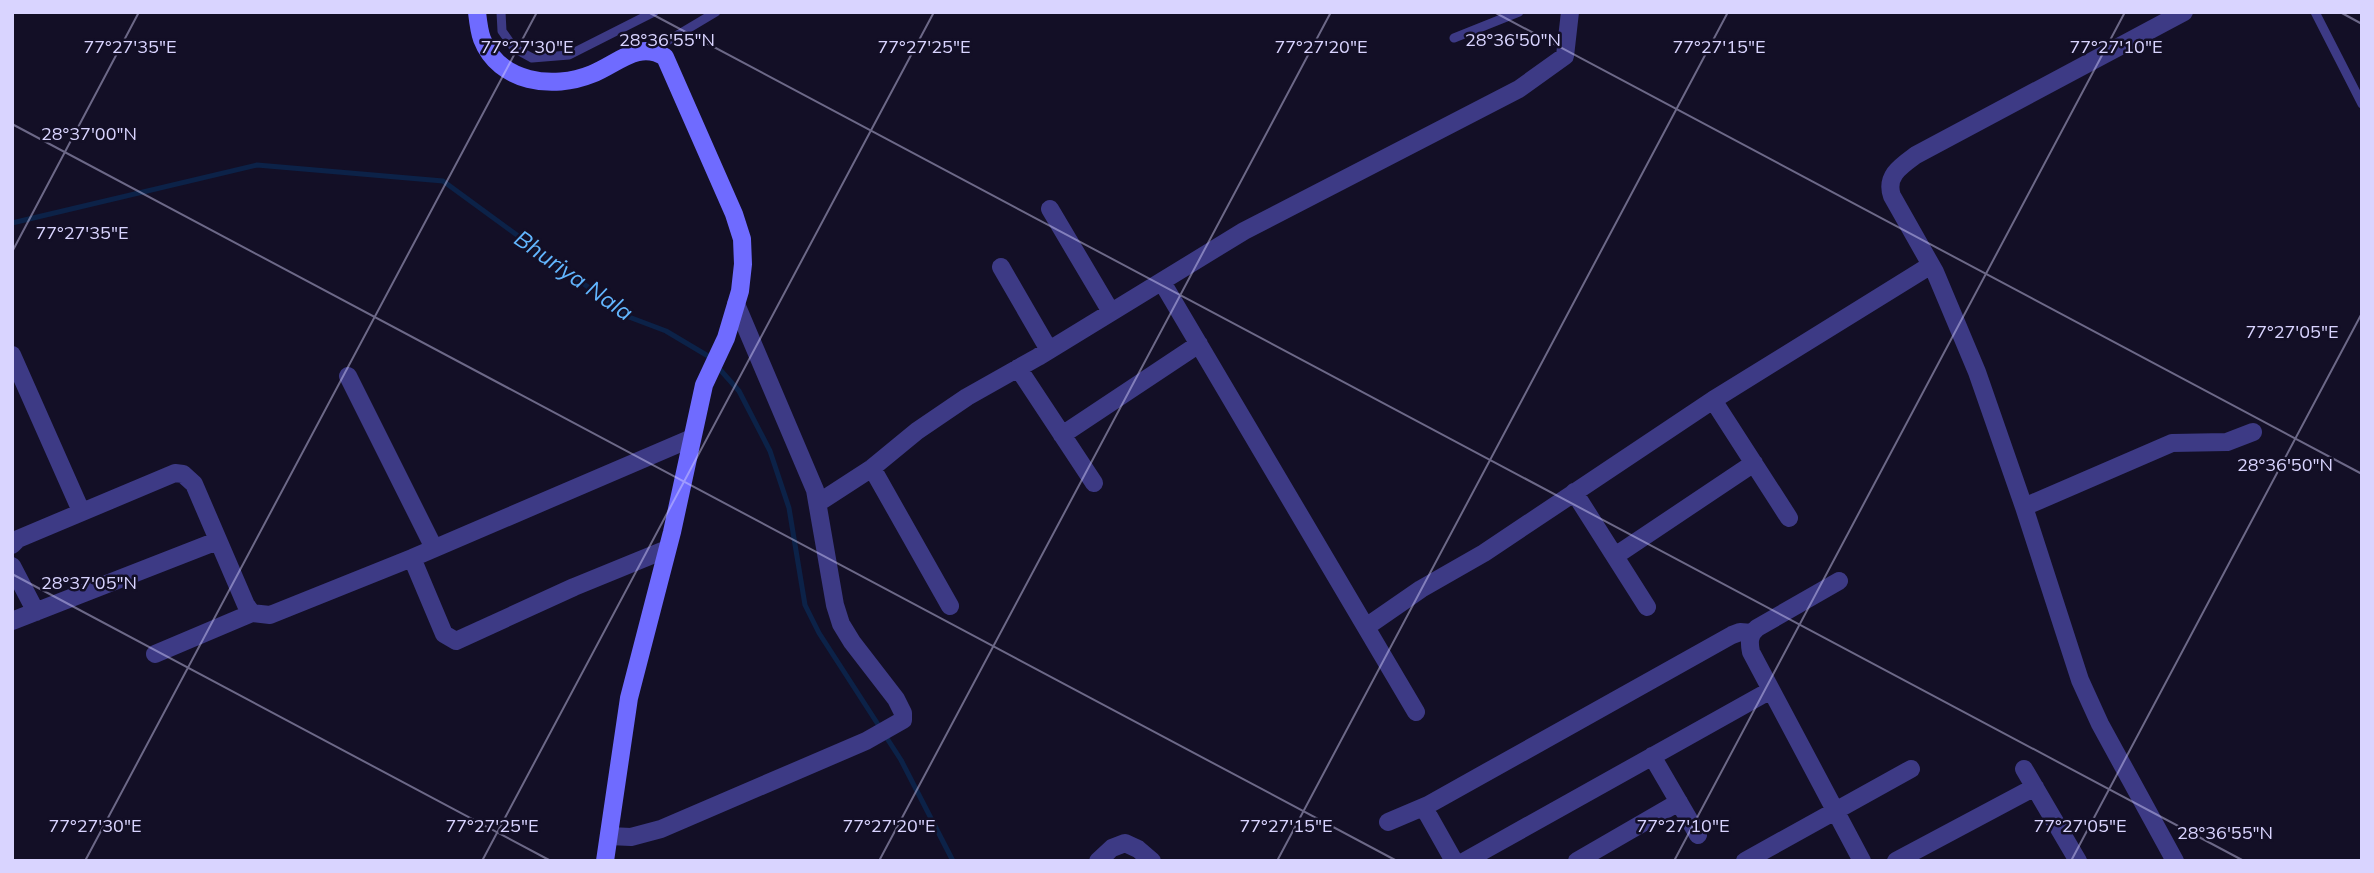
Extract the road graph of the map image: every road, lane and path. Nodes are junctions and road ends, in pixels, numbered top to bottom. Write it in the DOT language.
graph roads {
  1 [pos="477,12"];
  2 [pos="501,12"];
  3 [pos="654,12"];
  4 [pos="716,12"];
  5 [pos="1519,12"];
  6 [pos="1570,12"];
  7 [pos="2184,12"];
  8 [pos="2315,12"];
  9 [pos="1454,38"];
  10 [pos="654,49"];
  11 [pos="2362,104"];
  12 [pos="1050,209"];
  13 [pos="1931,265"];
  14 [pos="1001,267"];
  15 [pos="1162,282"];
  16 [pos="736,304"];
  17 [pos="1111,312"];
  18 [pos="1199,344"];
  19 [pos="1049,350"];
  20 [pos="12,355"];
  21 [pos="1018,368"];
  22 [pos="348,376"];
  23 [pos="1713,400"];
  24 [pos="2253,432"];
  25 [pos="1062,435"];
  26 [pos="692,438"];
  27 [pos="1754,463"];
  28 [pos="872,468"];
  29 [pos="1094,483"];
  30 [pos="1574,492"];
  31 [pos="818,503"];
  32 [pos="2024,507"];
  33 [pos="81,511"];
  34 [pos="1789,518"];
  35 [pos="218,541"];
  36 [pos="12,545"];
  37 [pos="434,548"];
  38 [pos="667,549"];
  39 [pos="1615,556"];
  40 [pos="412,558"];
  41 [pos="12,566"];
  42 [pos="1839,581"];
  43 [pos="950,606"];
  44 [pos="1647,607"];
  45 [pos="36,612"];
  46 [pos="252,613"];
  47 [pos="12,621"];
  48 [pos="1366,626"];
  49 [pos="1752,633"];
  50 [pos="155,654"];
  51 [pos="1770,690"];
  52 [pos="1416,712"];
  53 [pos="1652,756"];
  54 [pos="1911,769"];
  55 [pos="2024,769"];
  56 [pos="2035,787"];
  57 [pos="1679,803"];
  58 [pos="1428,805"];
  59 [pos="1835,810"];
  60 [pos="1388,822"];
  61 [pos="1698,835"];
  62 [pos="609,836"];
  63 [pos="2070,858"];
  64 [pos="605,861"];
  65 [pos="1098,861"];
  66 [pos="1152,861"];
  67 [pos="1454,861"];
  68 [pos="1465,861"];
  69 [pos="1577,861"];
  70 [pos="1745,861"];
  71 [pos="1862,861"];
  72 [pos="1896,861"];
  73 [pos="2175,861"];
  1 -- 10 [label="street"];
  2 -- 3 [label="lane"];
  4 -- 10 [label="lane"];
  5 -- 9 [label="lane"];
  6 -- 15 [label="street"];
  7 -- 13 [label="street"];
  8 -- 11 [label="lane"];
  10 -- 16 [label="street"];
  12 -- 17 [label="street"];
  13 -- 23 [label="street"];
  13 -- 32 [label="street"];
  14 -- 19 [label="street"];
  15 -- 17 [label="street"];
  15 -- 18 [label="street"];
  16 -- 26 [label="street"];
  16 -- 31 [label="street"];
  17 -- 19 [label="street"];
  18 -- 25 [label="street"];
  18 -- 48 [label="street"];
  19 -- 21 [label="street"];
  20 -- 33 [label="street"];
  21 -- 25 [label="street"];
  21 -- 28 [label="street"];
  22 -- 37 [label="street"];
  23 -- 27 [label="street"];
  23 -- 30 [label="street"];
  24 -- 32 [label="street"];
  25 -- 29 [label="street"];
  26 -- 37 [label="street"];
  26 -- 38 [label="street"];
  27 -- 34 [label="street"];
  27 -- 39 [label="street"];
  28 -- 31 [label="street"];
  28 -- 43 [label="street"];
  30 -- 39 [label="street"];
  30 -- 48 [label="street"];
  31 -- 62 [label="street"];
  32 -- 73 [label="street"];
  33 -- 35 [label="street"];
  33 -- 36 [label="street"];
  35 -- 45 [label="street"];
  35 -- 46 [label="street"];
  37 -- 40 [label="street"];
  38 -- 40 [label="street"];
  38 -- 62 [label="street"];
  39 -- 44 [label="street"];
  40 -- 46 [label="street"];
  41 -- 45 [label="street"];
  42 -- 49 [label="street"];
  45 -- 47 [label="street"];
  46 -- 50 [label="street"];
  48 -- 52 [label="street"];
  49 -- 51 [label="street"];
  49 -- 58 [label="street"];
  51 -- 53 [label="street"];
  51 -- 59 [label="street"];
  53 -- 57 [label="street"];
  53 -- 68 [label="street"];
  54 -- 59 [label="street"];
  55 -- 56 [label="street"];
  56 -- 63 [label="street"];
  56 -- 72 [label="street"];
  57 -- 61 [label="street"];
  57 -- 69 [label="street"];
  58 -- 60 [label="street"];
  58 -- 67 [label="street"];
  59 -- 70 [label="street"];
  59 -- 71 [label="street"];
  62 -- 64 [label="street"];
  65 -- 66 [label="street"];
}
